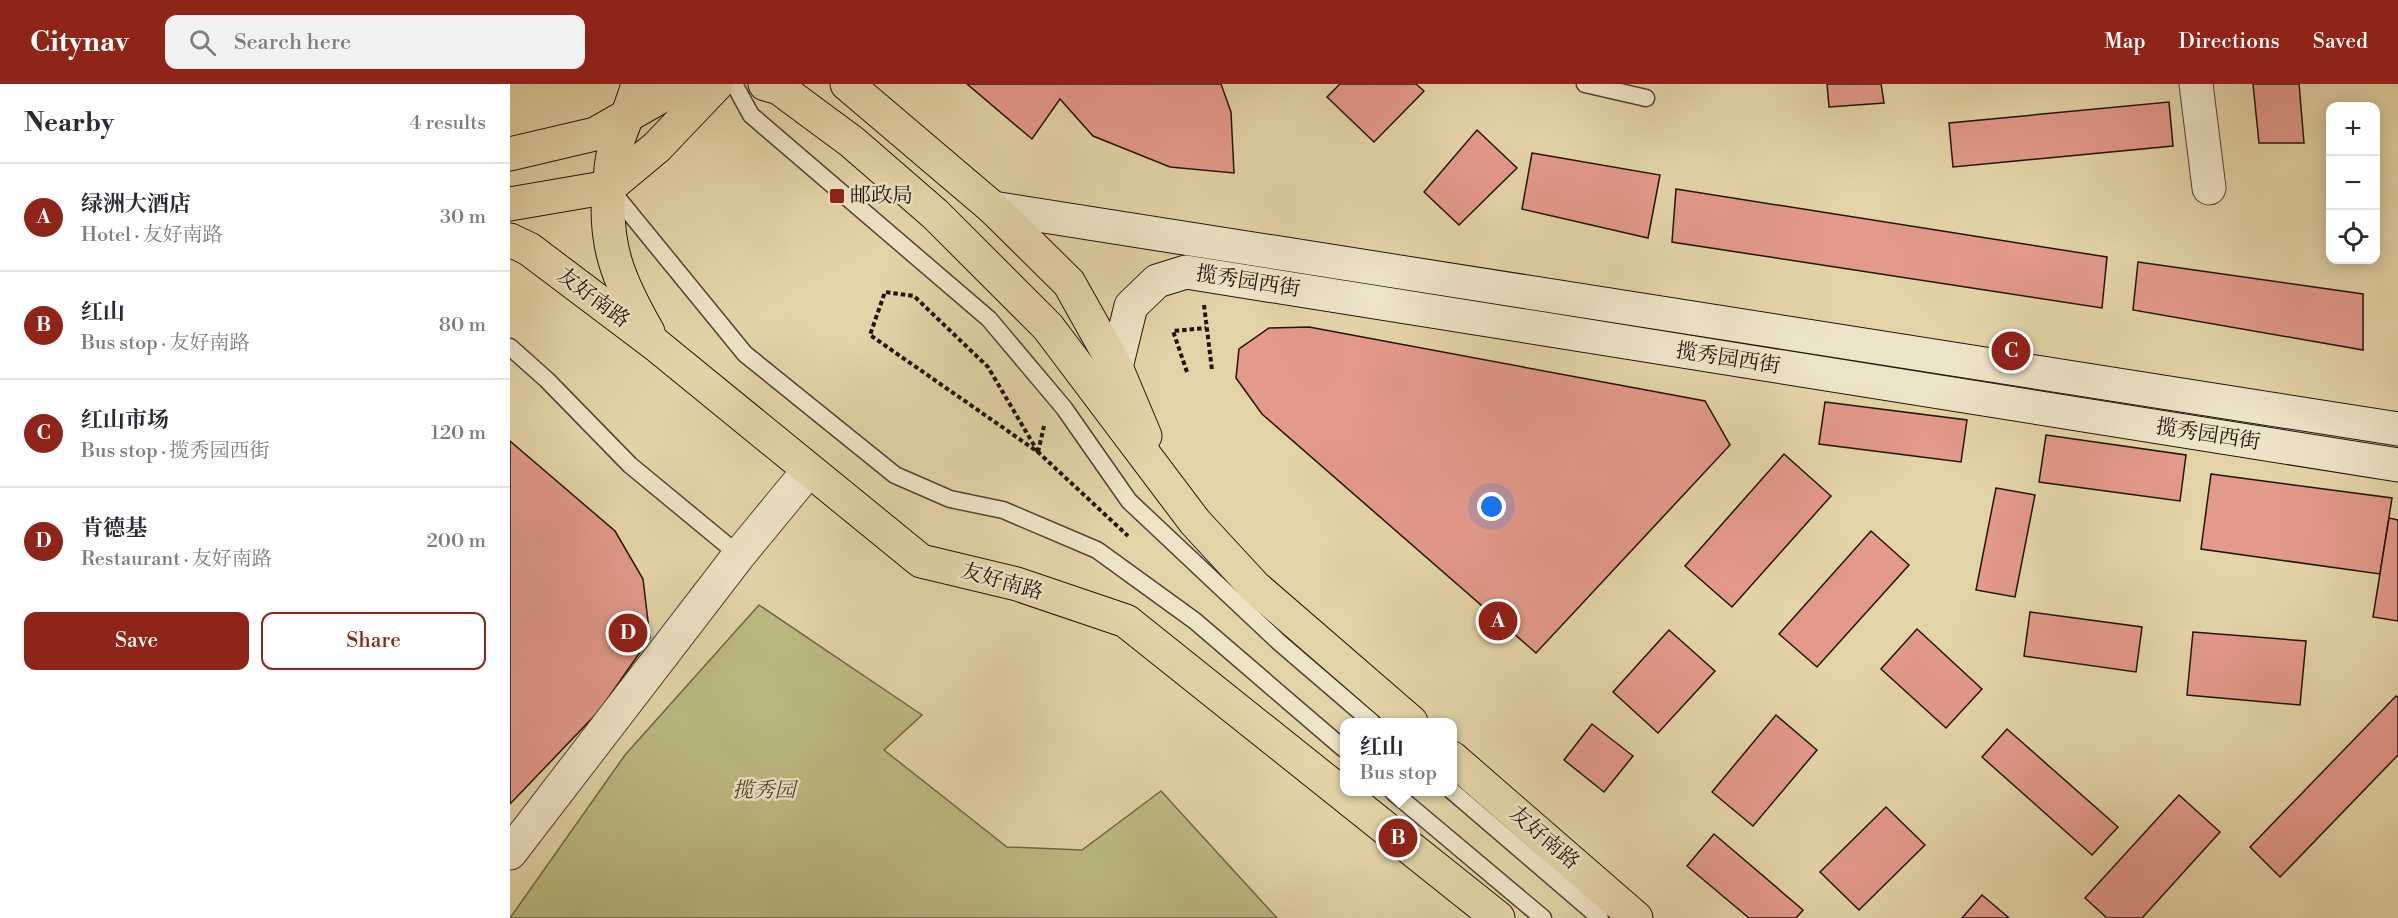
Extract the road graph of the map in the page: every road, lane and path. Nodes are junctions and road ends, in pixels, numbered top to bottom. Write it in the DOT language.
graph roads {
  1 [pos="638,84"];
  2 [pos="657,84"];
  3 [pos="683,84"];
  4 [pos="717,84"];
  5 [pos="734,84"];
  6 [pos="765,84"];
  7 [pos="847,84"];
  8 [pos="1585,84"];
  9 [pos="2196,84"];
  10 [pos="1646,98"];
  11 [pos="628,117"];
  12 [pos="510,154"];
  13 [pos="609,187"];
  14 [pos="2209,188"];
  15 [pos="510,204"];
  16 [pos="993,208"];
  17 [pos="510,240"];
  18 [pos="1206,328"];
  19 [pos="655,344"];
  20 [pos="510,347"];
  21 [pos="1116,366"];
  22 [pos="1187,372"];
  23 [pos="1044,426"];
  24 [pos="2398,429"];
  25 [pos="1038,452"];
  26 [pos="2398,465"];
  27 [pos="809,470"];
  28 [pos="1163,478"];
  29 [pos="739,555"];
  30 [pos="1366,718"];
  31 [pos="1405,718"];
  32 [pos="1340,746"];
  33 [pos="1457,762"];
  34 [pos="1340,792"];
  35 [pos="1457,795"];
  36 [pos="1345,796"];
  37 [pos="1398,796"];
  38 [pos="510,853"];
  39 [pos="1498,918"];
  40 [pos="1544,918"];
  41 [pos="1600,918"];
  42 [pos="1636,918"];
  1 -- 11 [label="main road"];
  2 -- 11 [label="main road"];
  3 -- 11 [label="main road"];
  4 -- 13 [label="main road"];
  5 -- 30 [label="lane"];
  6 -- 28 [label="main road"];
  7 -- 16 [label="main road"];
  8 -- 10 [label="lane"];
  9 -- 14 [label="street"];
  11 -- 12 [label="main road"];
  11 -- 13 [label="main road"];
  13 -- 15 [label="main road"];
  13 -- 19 [label="main road"];
  13 -- 32 [label="lane"];
  16 -- 21 [label="main road"];
  16 -- 24 [label="street, 揽秀园西街"];
  17 -- 19 [label="main road, 友好南路"];
  18 -- 22 [label="path"];
  19 -- 27 [label="main road, 友好南路"];
  20 -- 29 [label="lane"];
  21 -- 26 [label="street, 揽秀园西街"];
  21 -- 28 [label="main road"];
  23 -- 25 [label="path"];
  25 -- 25 [label="path"];
  27 -- 29 [label="street"];
  27 -- 34 [label="main road, 友好南路"];
  28 -- 31 [label="main road"];
  29 -- 38 [label="street"];
  33 -- 42 [label="main road, 友好南路"];
  35 -- 41 [label="lane"];
  36 -- 39 [label="main road, 友好南路"];
  37 -- 40 [label="lane"];
}
